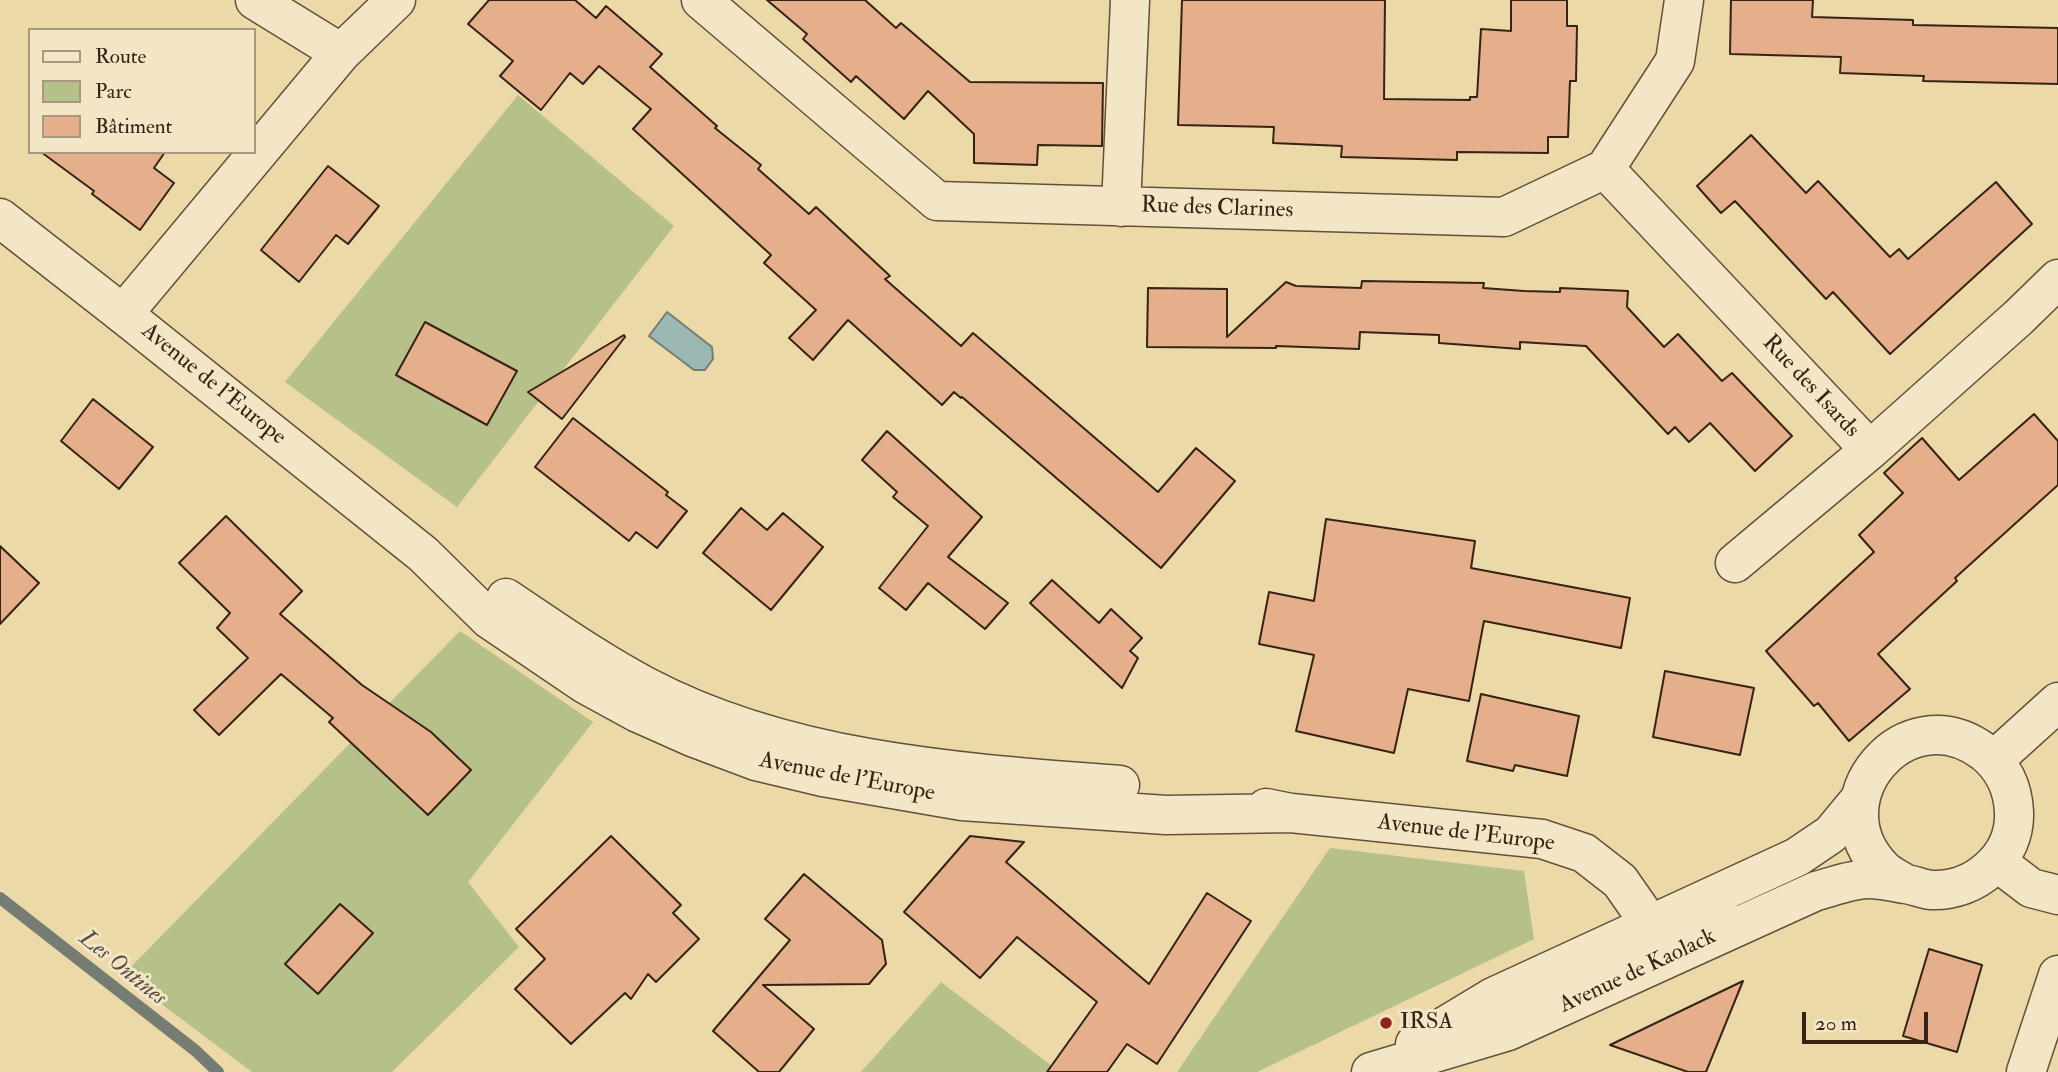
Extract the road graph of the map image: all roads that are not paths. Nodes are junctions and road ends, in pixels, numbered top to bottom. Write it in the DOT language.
graph roads {
  1 [pos="255,0"];
  2 [pos="396,0"];
  3 [pos="701,0"];
  4 [pos="1130,0"];
  5 [pos="1684,0"];
  6 [pos="341,53"];
  7 [pos="1605,169"];
  8 [pos="1121,207"];
  9 [pos="0,218"];
  10 [pos="2058,279"];
  11 [pos="123,314"];
  12 [pos="1870,450"];
  13 [pos="1735,563"];
  14 [pos="2058,702"];
  15 [pos="1994,760"];
  16 [pos="1860,799"];
  17 [pos="1997,862"];
  18 [pos="1906,884"];
  19 [pos="2058,895"];
  20 [pos="1650,924"];
  21 [pos="1741,925"];
  22 [pos="2058,975"];
  23 [pos="1370,1072"];
  24 [pos="2026,1072"];
  1 -- 6 [label="street"];
  2 -- 6 [label="street"];
  3 -- 8 [label="street, Rue des Clarines"];
  4 -- 8 [label="street"];
  5 -- 7 [label="street"];
  6 -- 11 [label="street"];
  7 -- 8 [label="street, Rue des Clarines"];
  7 -- 12 [label="street, Rue des Isards"];
  9 -- 11 [label="street, Avenue de l'Europe"];
  10 -- 12 [label="street, Rue des Isards"];
  11 -- 20 [label="street, Avenue de l'Europe"];
  12 -- 13 [label="street"];
  14 -- 15 [label="street"];
  15 -- 16 [label="street, Avenue de Kaolack"];
  15 -- 17 [label="street"];
  16 -- 18 [label="street, Avenue de Kaolack"];
  16 -- 20 [label="street, Avenue de Kaolack"];
  17 -- 18 [label="street, Avenue de Kaolack"];
  17 -- 19 [label="street"];
  18 -- 21 [label="street, Avenue de Kaolack"];
  20 -- 21 [label="street"];
  20 -- 23 [label="street, Avenue de Kaolack"];
  21 -- 23 [label="street, Avenue de Kaolack"];
  22 -- 24 [label="street"];
}
